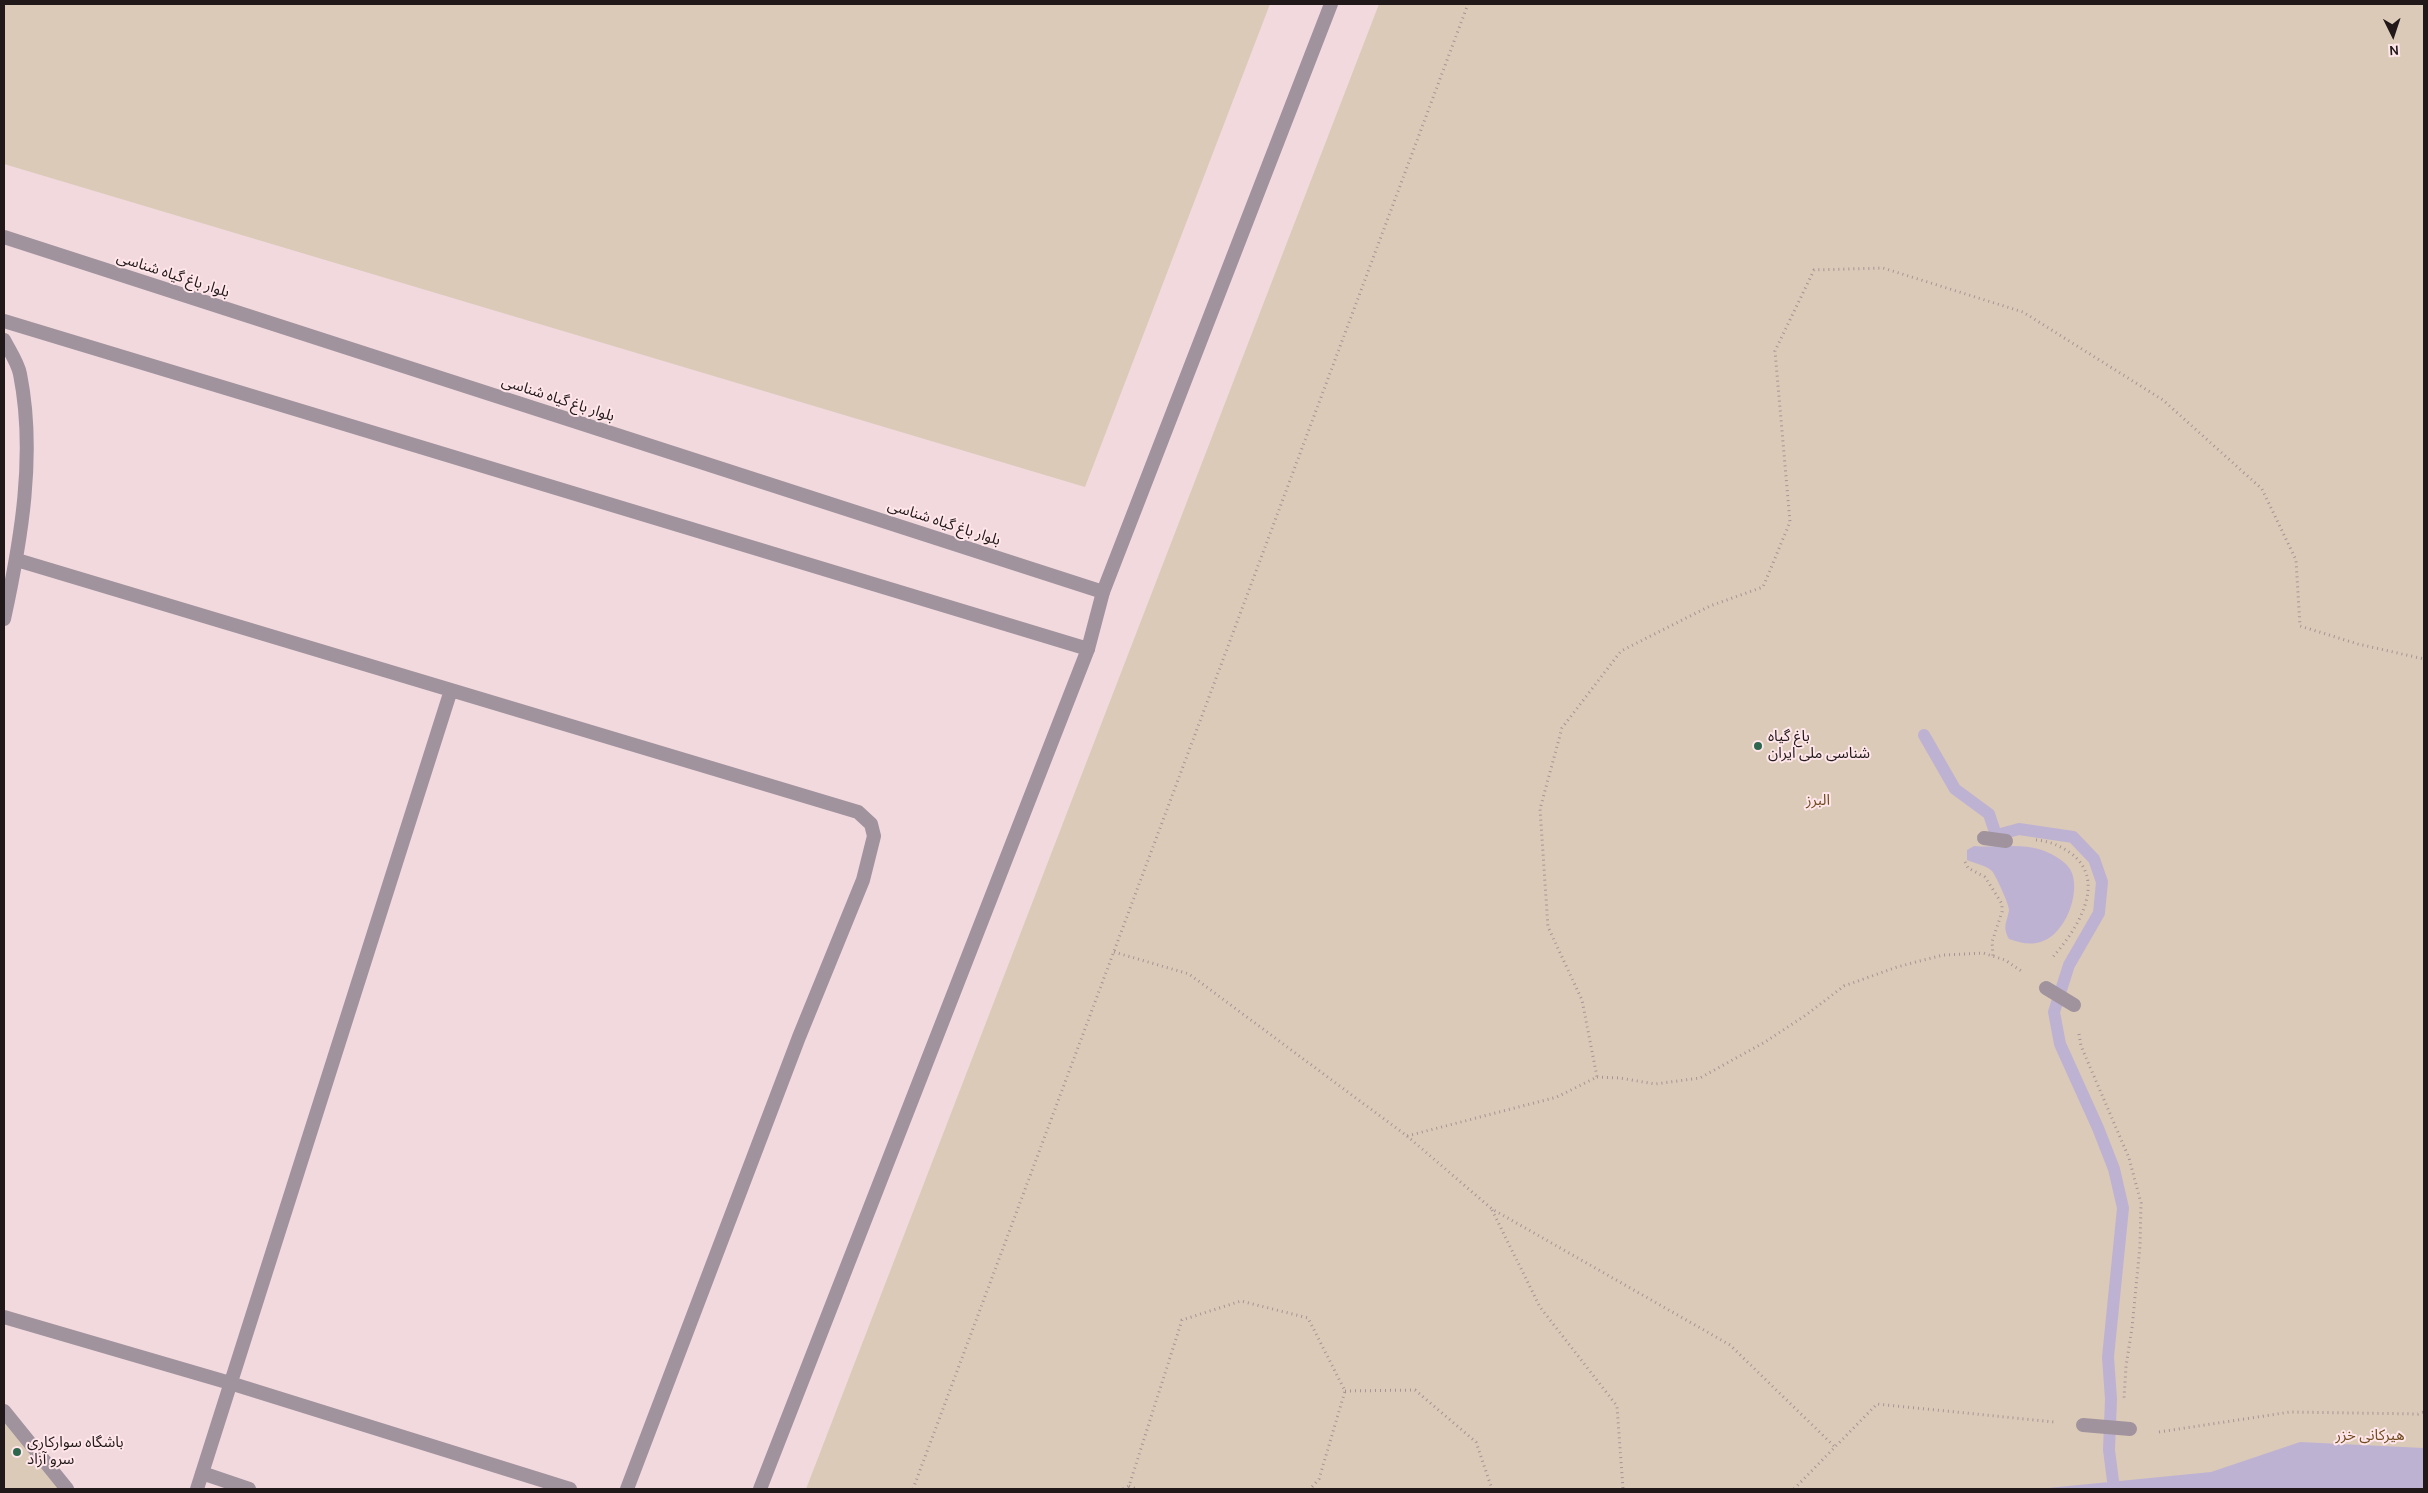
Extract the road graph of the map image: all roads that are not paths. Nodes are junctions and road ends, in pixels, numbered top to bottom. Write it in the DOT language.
graph roads {
  1 [pos="1331,4"];
  2 [pos="4,237"];
  3 [pos="4,321"];
  4 [pos="4,340"];
  5 [pos="17,560"];
  6 [pos="1103,592"];
  7 [pos="4,619"];
  8 [pos="1088,649"];
  9 [pos="451,690"];
  10 [pos="1984,838"];
  11 [pos="2006,841"];
  12 [pos="2040,985"];
  13 [pos="2074,1005"];
  14 [pos="4,1317"];
  15 [pos="230,1383"];
  16 [pos="4,1411"];
  17 [pos="2083,1425"];
  18 [pos="2130,1429"];
  19 [pos="202,1473"];
  20 [pos="67,1489"];
  21 [pos="197,1489"];
  22 [pos="250,1489"];
  23 [pos="570,1489"];
  24 [pos="627,1489"];
  25 [pos="760,1489"];
  1 -- 6 [label="street"];
  2 -- 6 [label="street, بلوار باغ گیاه شناسی"];
  3 -- 8 [label="street"];
  4 -- 5 [label="street"];
  5 -- 7 [label="street"];
  5 -- 9 [label="street"];
  6 -- 8 [label="street"];
  8 -- 25 [label="street"];
  9 -- 15 [label="street"];
  9 -- 24 [label="street"];
  10 -- 11 [label="street"];
  12 -- 13 [label="street"];
  14 -- 15 [label="street"];
  15 -- 19 [label="street"];
  15 -- 23 [label="street"];
  16 -- 20 [label="street"];
  17 -- 18 [label="street"];
  19 -- 21 [label="street"];
  19 -- 22 [label="street"];
}
